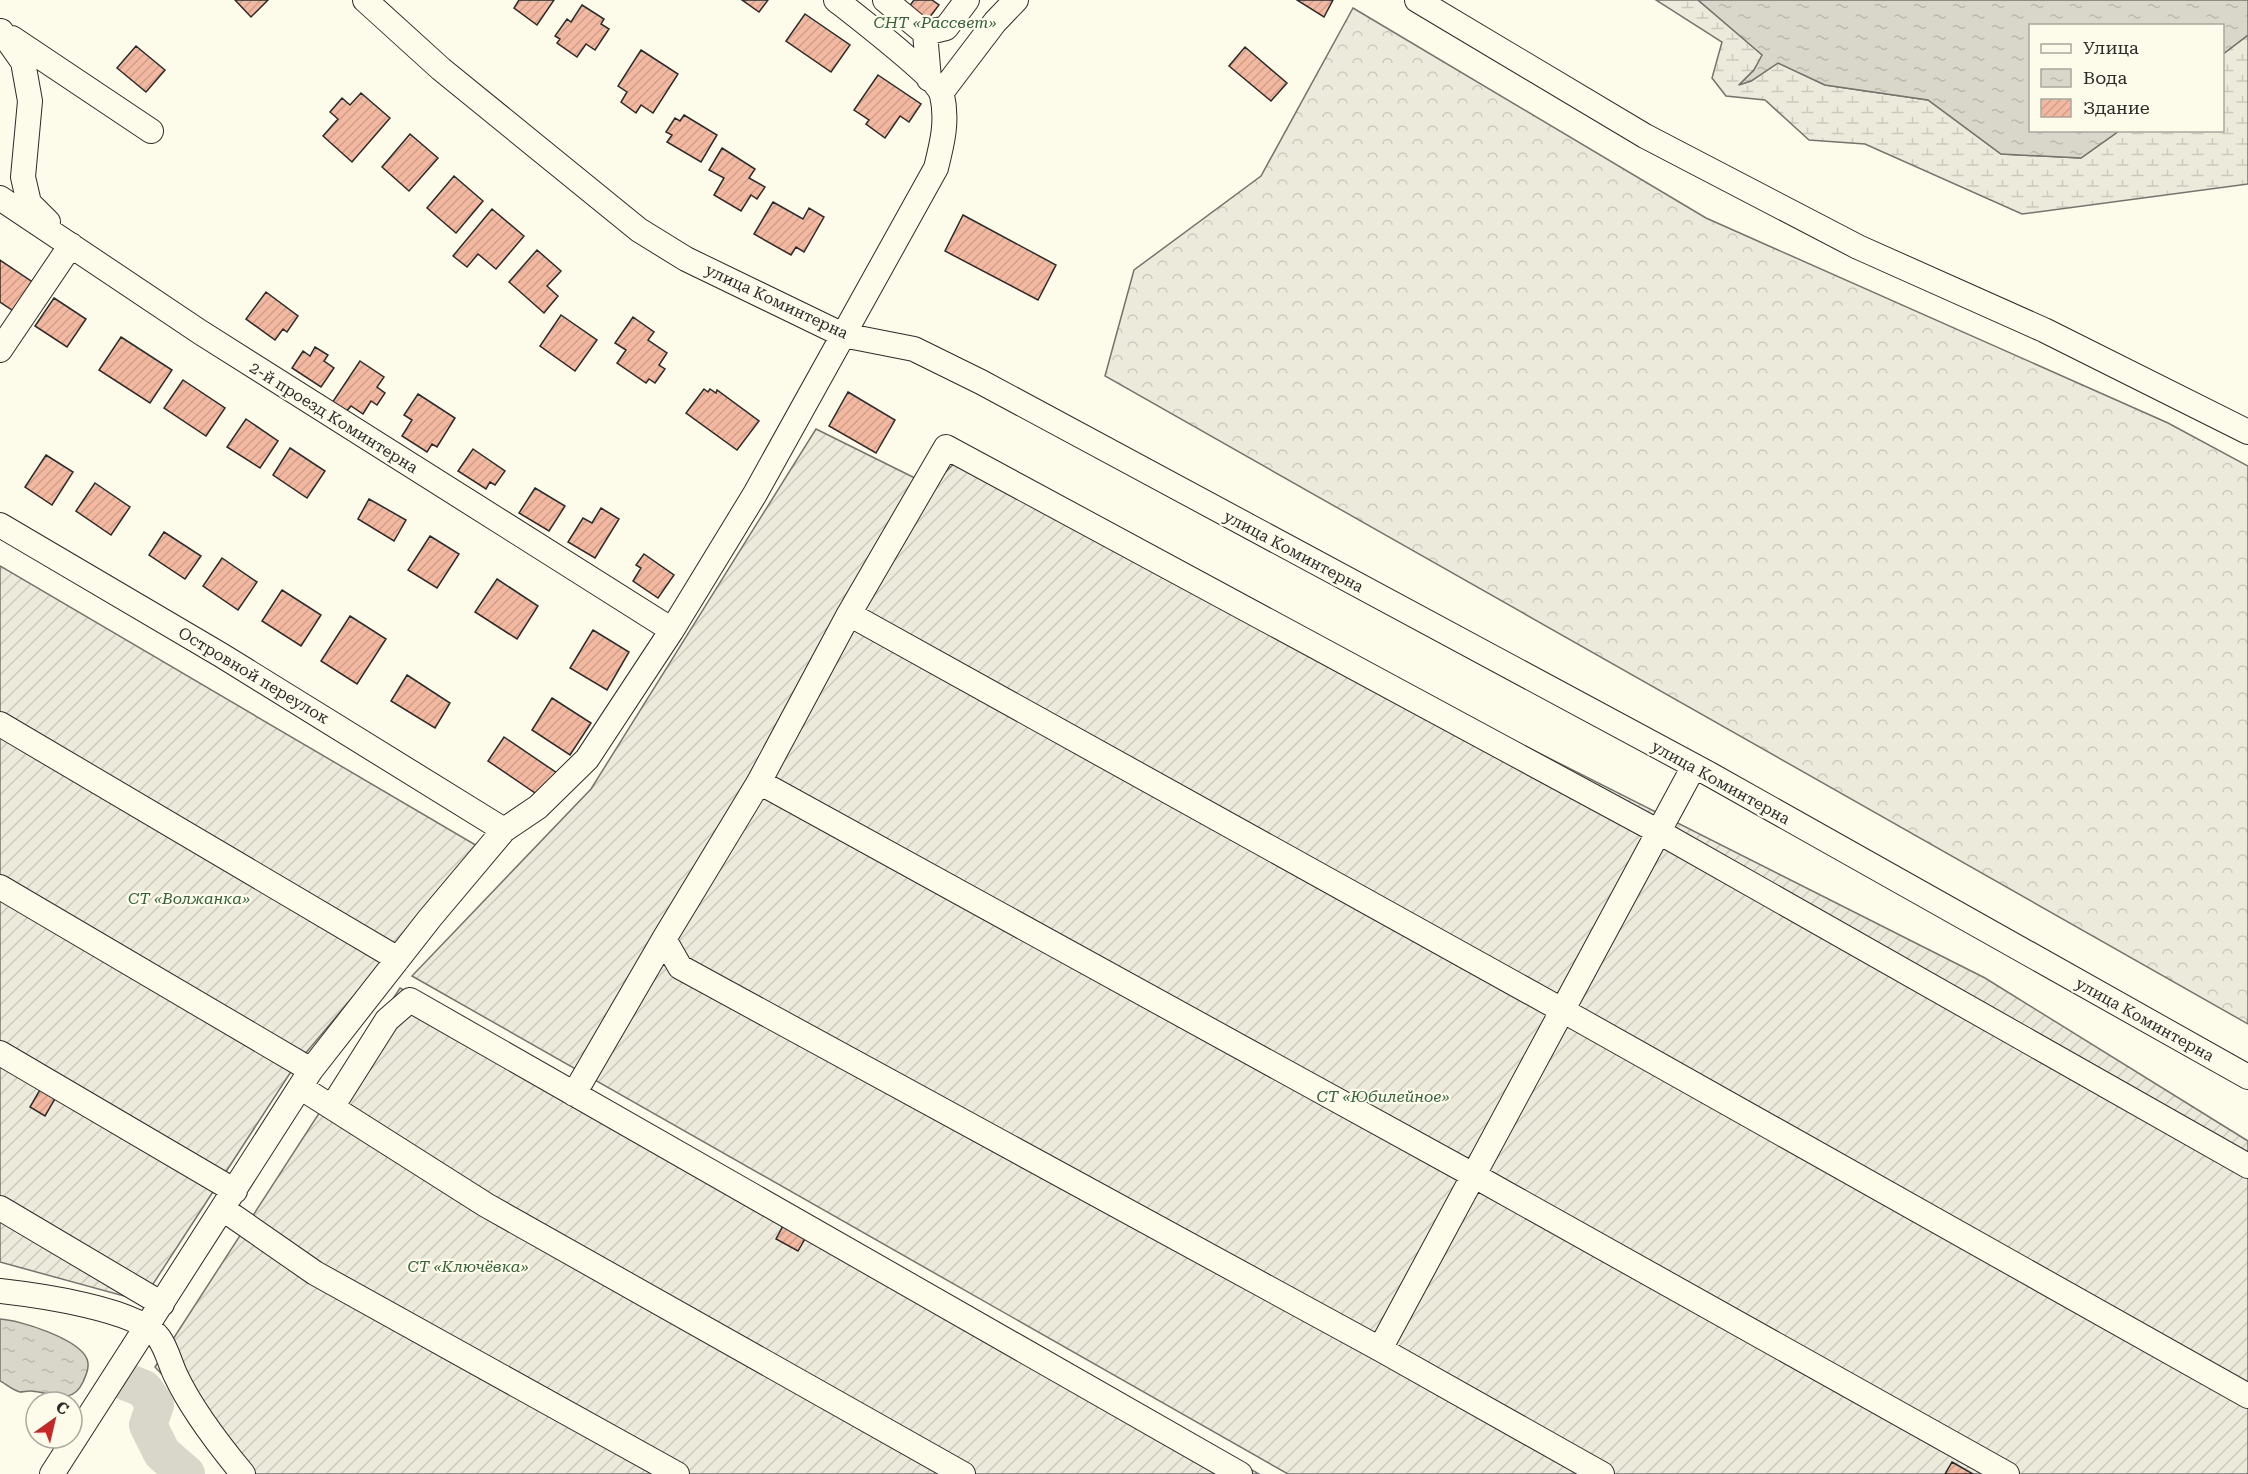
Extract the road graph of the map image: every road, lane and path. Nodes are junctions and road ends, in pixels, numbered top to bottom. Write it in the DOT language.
graph roads {
  1 [pos="365,0"];
  2 [pos="385,0"];
  3 [pos="836,0"];
  4 [pos="885,0"];
  5 [pos="967,0"];
  6 [pos="1016,0"];
  7 [pos="1417,0"];
  8 [pos="0,31"];
  9 [pos="925,33"];
  10 [pos="412,42"];
  11 [pos="935,86"];
  12 [pos="151,131"];
  13 [pos="0,198"];
  14 [pos="71,245"];
  15 [pos="843,335"];
  16 [pos="0,350"];
  17 [pos="2248,432"];
  18 [pos="0,525"];
  19 [pos="849,614"];
  20 [pos="672,630"];
  21 [pos="0,724"];
  22 [pos="1694,766"];
  23 [pos="759,782"];
  24 [pos="504,830"];
  25 [pos="1659,832"];
  26 [pos="0,887"];
  27 [pos="664,939"];
  28 [pos="398,959"];
  29 [pos="1562,1010"];
  30 [pos="0,1053"];
  31 [pos="2248,1077"];
  32 [pos="305,1078"];
  33 [pos="574,1094"];
  34 [pos="332,1107"];
  35 [pos="2248,1166"];
  36 [pos="1473,1175"];
  37 [pos="229,1200"];
  38 [pos="0,1208"];
  39 [pos="0,1291"];
  40 [pos="162,1304"];
  41 [pos="147,1328"];
  42 [pos="1380,1348"];
  43 [pos="2248,1396"];
  44 [pos="52,1474"];
  45 [pos="243,1474"];
  46 [pos="677,1474"];
  47 [pos="963,1474"];
  48 [pos="1240,1474"];
  49 [pos="1602,1474"];
  50 [pos="2007,1474"];
  1 -- 10 [label="street, улица Коминтерна"];
  2 -- 10 [label="street"];
  3 -- 11 [label="street"];
  4 -- 9 [label="street"];
  5 -- 9 [label="street"];
  6 -- 11 [label="street"];
  7 -- 17 [label="street"];
  8 -- 12 [label="street"];
  8 -- 14 [label="street"];
  9 -- 11 [label="street"];
  10 -- 15 [label="street, улица Коминтерна"];
  11 -- 15 [label="street"];
  13 -- 14 [label="street, 2-й проезд Коминтерна"];
  14 -- 16 [label="street"];
  14 -- 20 [label="street, 2-й проезд Коминтерна"];
  15 -- 20 [label="street"];
  15 -- 22 [label="street, улица Коминтерна"];
  18 -- 24 [label="street, Островной переулок"];
  19 -- 23 [label="street"];
  19 -- 25 [label="street"];
  19 -- 29 [label="street"];
  20 -- 24 [label="street"];
  21 -- 28 [label="street"];
  22 -- 25 [label="street"];
  22 -- 31 [label="street, улица Коминтерна"];
  23 -- 27 [label="street"];
  23 -- 36 [label="street"];
  24 -- 28 [label="street"];
  25 -- 29 [label="street"];
  25 -- 35 [label="street"];
  26 -- 32 [label="street"];
  27 -- 33 [label="street"];
  27 -- 42 [label="street"];
  28 -- 32 [label="street"];
  29 -- 36 [label="street"];
  29 -- 43 [label="street"];
  30 -- 37 [label="street"];
  32 -- 34 [label="street"];
  32 -- 37 [label="street"];
  33 -- 34 [label="street"];
  33 -- 48 [label="street"];
  34 -- 47 [label="street"];
  36 -- 42 [label="street"];
  36 -- 50 [label="street"];
  37 -- 40 [label="street"];
  37 -- 46 [label="street"];
  38 -- 40 [label="street"];
  39 -- 41 [label="street"];
  40 -- 41 [label="street"];
  41 -- 44 [label="street"];
  41 -- 45 [label="street"];
  42 -- 49 [label="street"];
}
